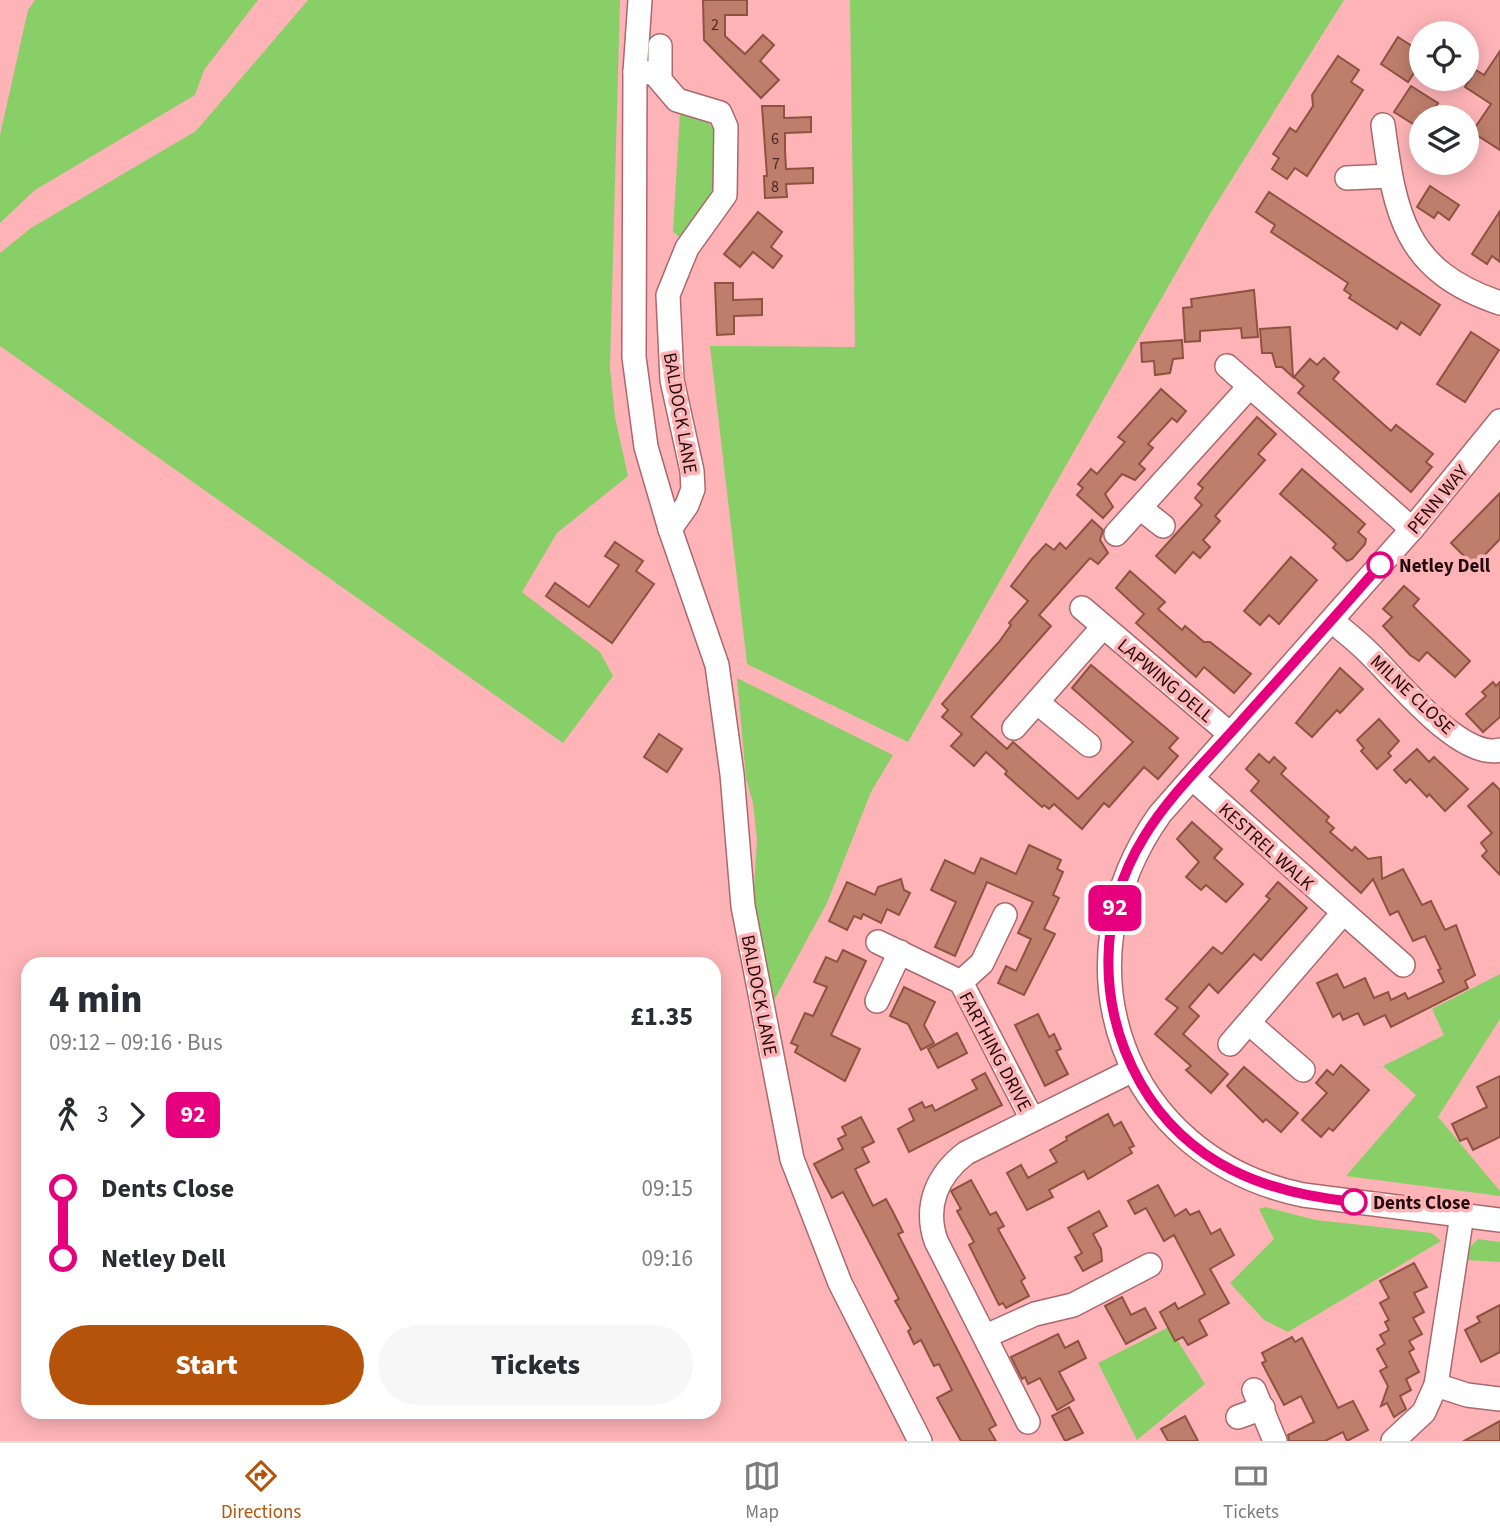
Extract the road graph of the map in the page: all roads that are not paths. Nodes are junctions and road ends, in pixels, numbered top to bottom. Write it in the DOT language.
graph roads {
  1 [pos="640,0"];
  2 [pos="660,46"];
  3 [pos="635,72"];
  4 [pos="660,77"];
  5 [pos="1383,125"];
  6 [pos="1390,176"];
  7 [pos="1347,178"];
  8 [pos="1500,303"];
  9 [pos="1227,366"];
  10 [pos="1250,386"];
  11 [pos="1500,421"];
  12 [pos="1493,447"];
  13 [pos="1140,508"];
  14 [pos="1163,526"];
  15 [pos="670,529"];
  16 [pos="1412,529"];
  17 [pos="1116,534"];
  18 [pos="1082,608"];
  19 [pos="1332,621"];
  20 [pos="1103,627"];
  21 [pos="1038,703"];
  22 [pos="1014,728"];
  23 [pos="1230,734"];
  24 [pos="1089,745"];
  25 [pos="1500,750"];
  26 [pos="1192,778"];
  27 [pos="1343,913"];
  28 [pos="1005,915"];
  29 [pos="878,942"];
  30 [pos="900,952"];
  31 [pos="1403,965"];
  32 [pos="961,982"];
  33 [pos="877,1001"];
  34 [pos="1250,1024"];
  35 [pos="1230,1044"];
  36 [pos="1133,1070"];
  37 [pos="1303,1070"];
  38 [pos="1032,1119"];
  39 [pos="1462,1214"];
  40 [pos="1500,1220"];
  41 [pos="1150,1265"];
  42 [pos="986,1336"];
  43 [pos="1436,1385"];
  44 [pos="1500,1399"];
  45 [pos="1238,1417"];
  46 [pos="1028,1422"];
  47 [pos="920,1441"];
  48 [pos="1275,1441"];
  49 [pos="1393,1441"];
  1 -- 3 [label="street, BALDOCK LANE"];
  2 -- 4 [label="street"];
  3 -- 4 [label="street"];
  3 -- 15 [label="street, BALDOCK LANE"];
  4 -- 15 [label="street, BALDOCK LANE"];
  5 -- 6 [label="street"];
  6 -- 7 [label="street"];
  6 -- 8 [label="street"];
  9 -- 10 [label="street"];
  10 -- 13 [label="street"];
  10 -- 16 [label="street"];
  11 -- 12 [label="street, PENN WAY"];
  12 -- 16 [label="street, PENN WAY"];
  13 -- 14 [label="street"];
  13 -- 17 [label="street"];
  15 -- 47 [label="street, BALDOCK LANE"];
  16 -- 19 [label="street, PENN WAY"];
  18 -- 20 [label="street, LAPWING DELL"];
  19 -- 23 [label="street, PENN WAY"];
  19 -- 25 [label="street, MILNE CLOSE"];
  20 -- 21 [label="street, LAPWING DELL"];
  20 -- 23 [label="street, LAPWING DELL"];
  21 -- 22 [label="street, LAPWING DELL"];
  21 -- 24 [label="street"];
  23 -- 26 [label="street, PENN WAY"];
  26 -- 27 [label="street, KESTREL WALK"];
  26 -- 36 [label="street, PENN WAY"];
  27 -- 31 [label="street, KESTREL WALK"];
  27 -- 34 [label="street"];
  28 -- 32 [label="street, FARTHING DRIVE"];
  29 -- 30 [label="street, FARTHING DRIVE"];
  30 -- 32 [label="street, FARTHING DRIVE"];
  30 -- 33 [label="street"];
  32 -- 38 [label="street, FARTHING DRIVE"];
  34 -- 35 [label="street"];
  34 -- 37 [label="street"];
  36 -- 38 [label="street, FARTHING DRIVE"];
  36 -- 39 [label="street, PENN WAY"];
  38 -- 42 [label="street, FARTHING DRIVE"];
  39 -- 40 [label="street, PENN WAY"];
  39 -- 43 [label="street"];
  41 -- 42 [label="street"];
  42 -- 46 [label="street, FARTHING DRIVE"];
  43 -- 44 [label="street"];
  43 -- 49 [label="street"];
  45 -- 48 [label="street"];
}
